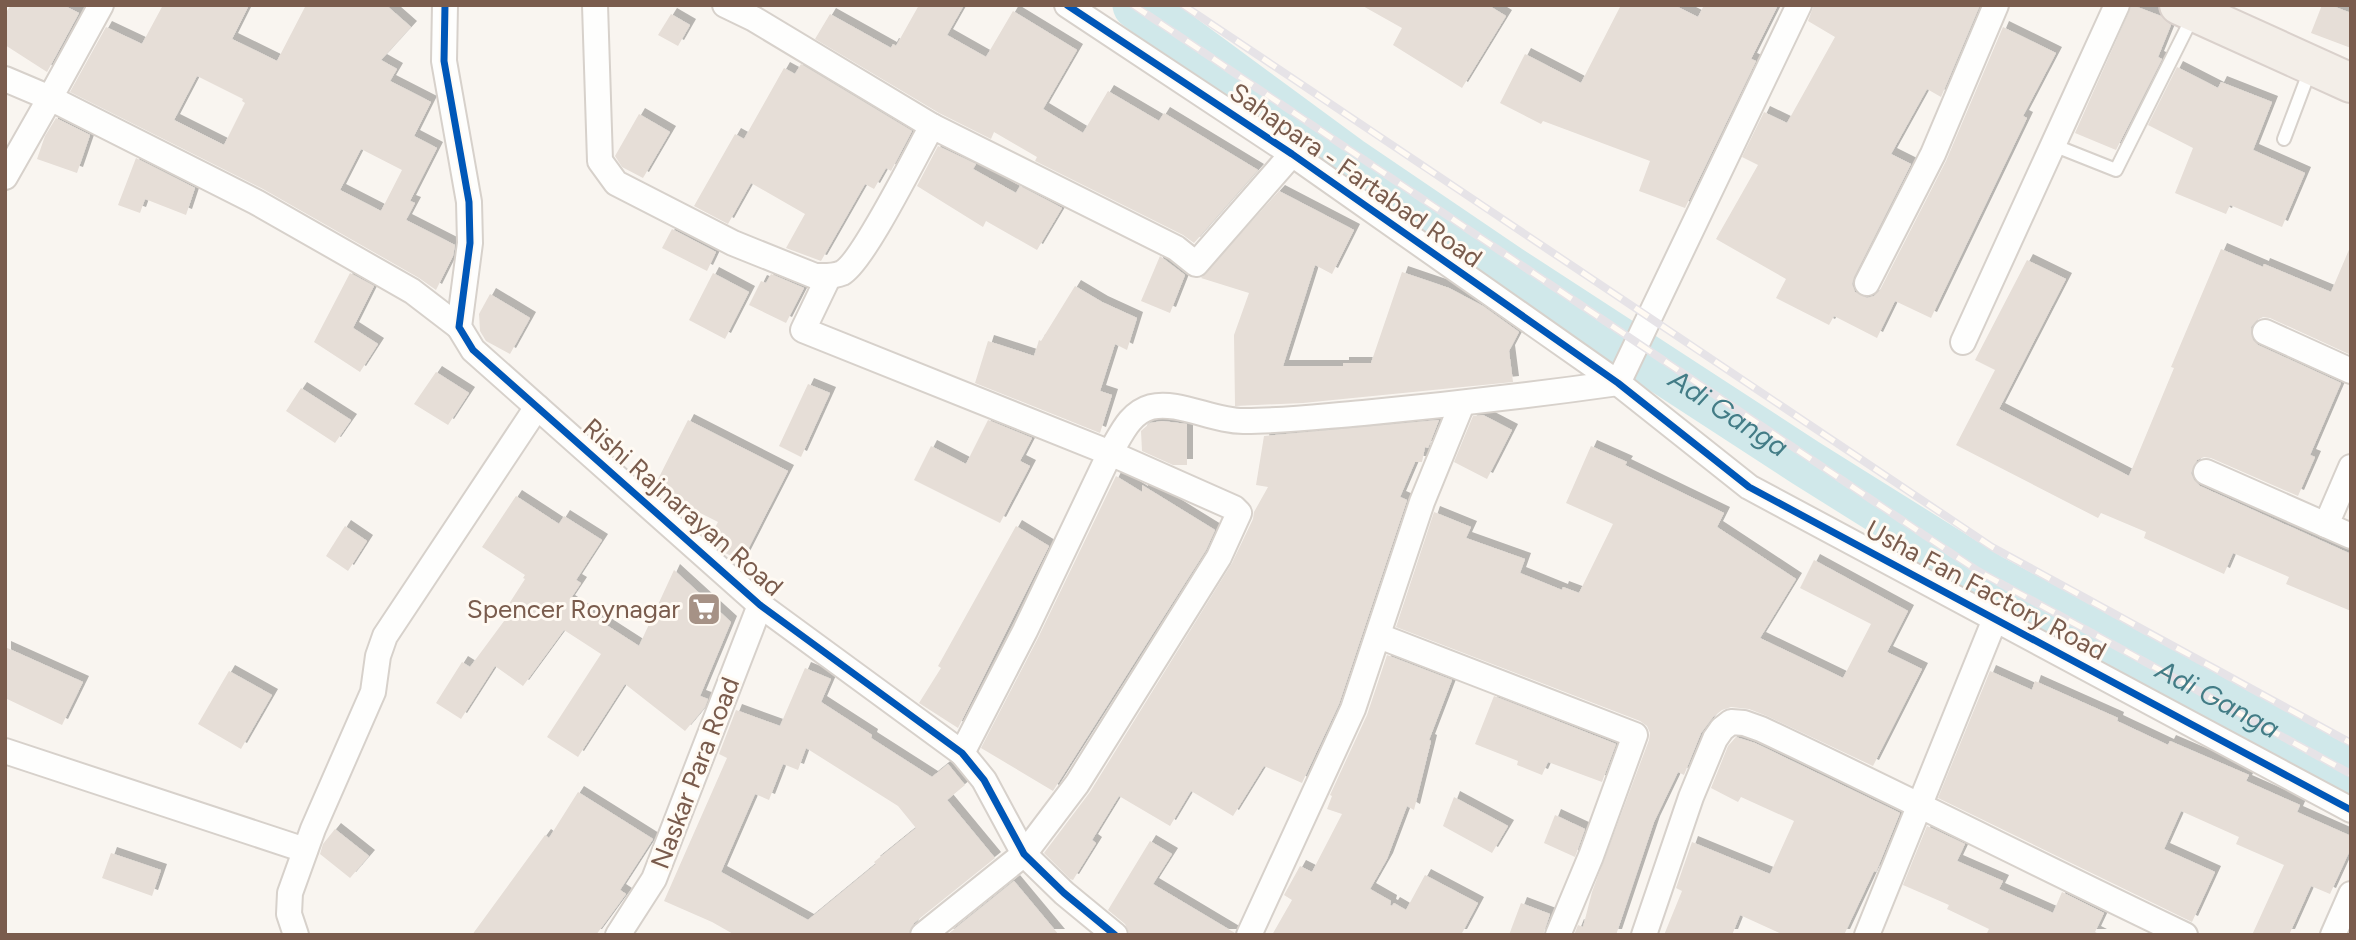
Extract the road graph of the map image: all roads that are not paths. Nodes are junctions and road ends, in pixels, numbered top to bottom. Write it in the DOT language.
graph roads {
  1 [pos="102,5"];
  2 [pos="445,5"];
  3 [pos="595,5"];
  4 [pos="725,5"];
  5 [pos="1067,5"];
  6 [pos="1799,5"];
  7 [pos="1996,5"];
  8 [pos="2117,5"];
  9 [pos="2187,9"];
  10 [pos="2312,66"];
  11 [pos="5,79"];
  12 [pos="2351,83"];
  13 [pos="50,98"];
  14 [pos="932,126"];
  15 [pos="2284,139"];
  16 [pos="2053,145"];
  17 [pos="1292,154"];
  18 [pos="5,177"];
  19 [pos="829,276"];
  20 [pos="1867,283"];
  21 [pos="459,327"];
  22 [pos="2265,332"];
  23 [pos="1963,342"];
  24 [pos="2351,371"];
  25 [pos="1618,383"];
  26 [pos="1462,404"];
  27 [pos="537,407"];
  28 [pos="1110,453"];
  29 [pos="2351,467"];
  30 [pos="2206,472"];
  31 [pos="2326,525"];
  32 [pos="2351,536"];
  33 [pos="760,605"];
  34 [pos="1994,619"];
  35 [pos="1379,636"];
  36 [pos="5,751"];
  37 [pos="962,753"];
  38 [pos="1919,804"];
  39 [pos="2351,810"];
  40 [pos="305,850"];
  41 [pos="1024,854"];
  42 [pos="2351,894"];
  43 [pos="296,935"];
  44 [pos="618,935"];
  45 [pos="923,935"];
  46 [pos="1115,935"];
  47 [pos="1249,935"];
  48 [pos="1558,935"];
  49 [pos="1644,935"];
  50 [pos="1867,935"];
  51 [pos="2185,935"];
  52 [pos="2333,935"];
  1 -- 13 [label="street"];
  2 -- 21 [label="street"];
  3 -- 19 [label="street"];
  4 -- 14 [label="street"];
  5 -- 17 [label="street, Sahapara - Fartabad Road"];
  6 -- 25 [label="street"];
  7 -- 20 [label="street"];
  8 -- 16 [label="street"];
  9 -- 10 [label="main road"];
  9 -- 16 [label="lane"];
  10 -- 12 [label="main road"];
  10 -- 15 [label="lane"];
  11 -- 13 [label="street, Rishi Rajnarayan Road"];
  13 -- 18 [label="street"];
  13 -- 21 [label="street, Rishi Rajnarayan Road"];
  14 -- 17 [label="street"];
  14 -- 19 [label="street"];
  16 -- 23 [label="street"];
  17 -- 25 [label="street, Sahapara - Fartabad Road"];
  19 -- 28 [label="street"];
  21 -- 27 [label="street, Rishi Rajnarayan Road"];
  22 -- 24 [label="street"];
  25 -- 26 [label="street"];
  25 -- 34 [label="street, Usha Fan Factory Road"];
  26 -- 28 [label="street"];
  26 -- 35 [label="street"];
  27 -- 33 [label="street, Rishi Rajnarayan Road"];
  27 -- 40 [label="street"];
  28 -- 37 [label="street"];
  28 -- 41 [label="street"];
  29 -- 31 [label="street"];
  30 -- 31 [label="street"];
  31 -- 32 [label="street"];
  33 -- 37 [label="street, Rishi Rajnarayan Road"];
  33 -- 44 [label="street, Naskar Para Road"];
  34 -- 38 [label="street"];
  34 -- 39 [label="street, Usha Fan Factory Road"];
  35 -- 47 [label="street"];
  35 -- 48 [label="street"];
  36 -- 40 [label="street"];
  37 -- 41 [label="street, Rishi Rajnarayan Road"];
  38 -- 49 [label="street"];
  38 -- 50 [label="street"];
  38 -- 51 [label="street"];
  40 -- 43 [label="street"];
  41 -- 45 [label="street"];
  41 -- 46 [label="street, Rishi Rajnarayan Road"];
  42 -- 52 [label="street"];
}
